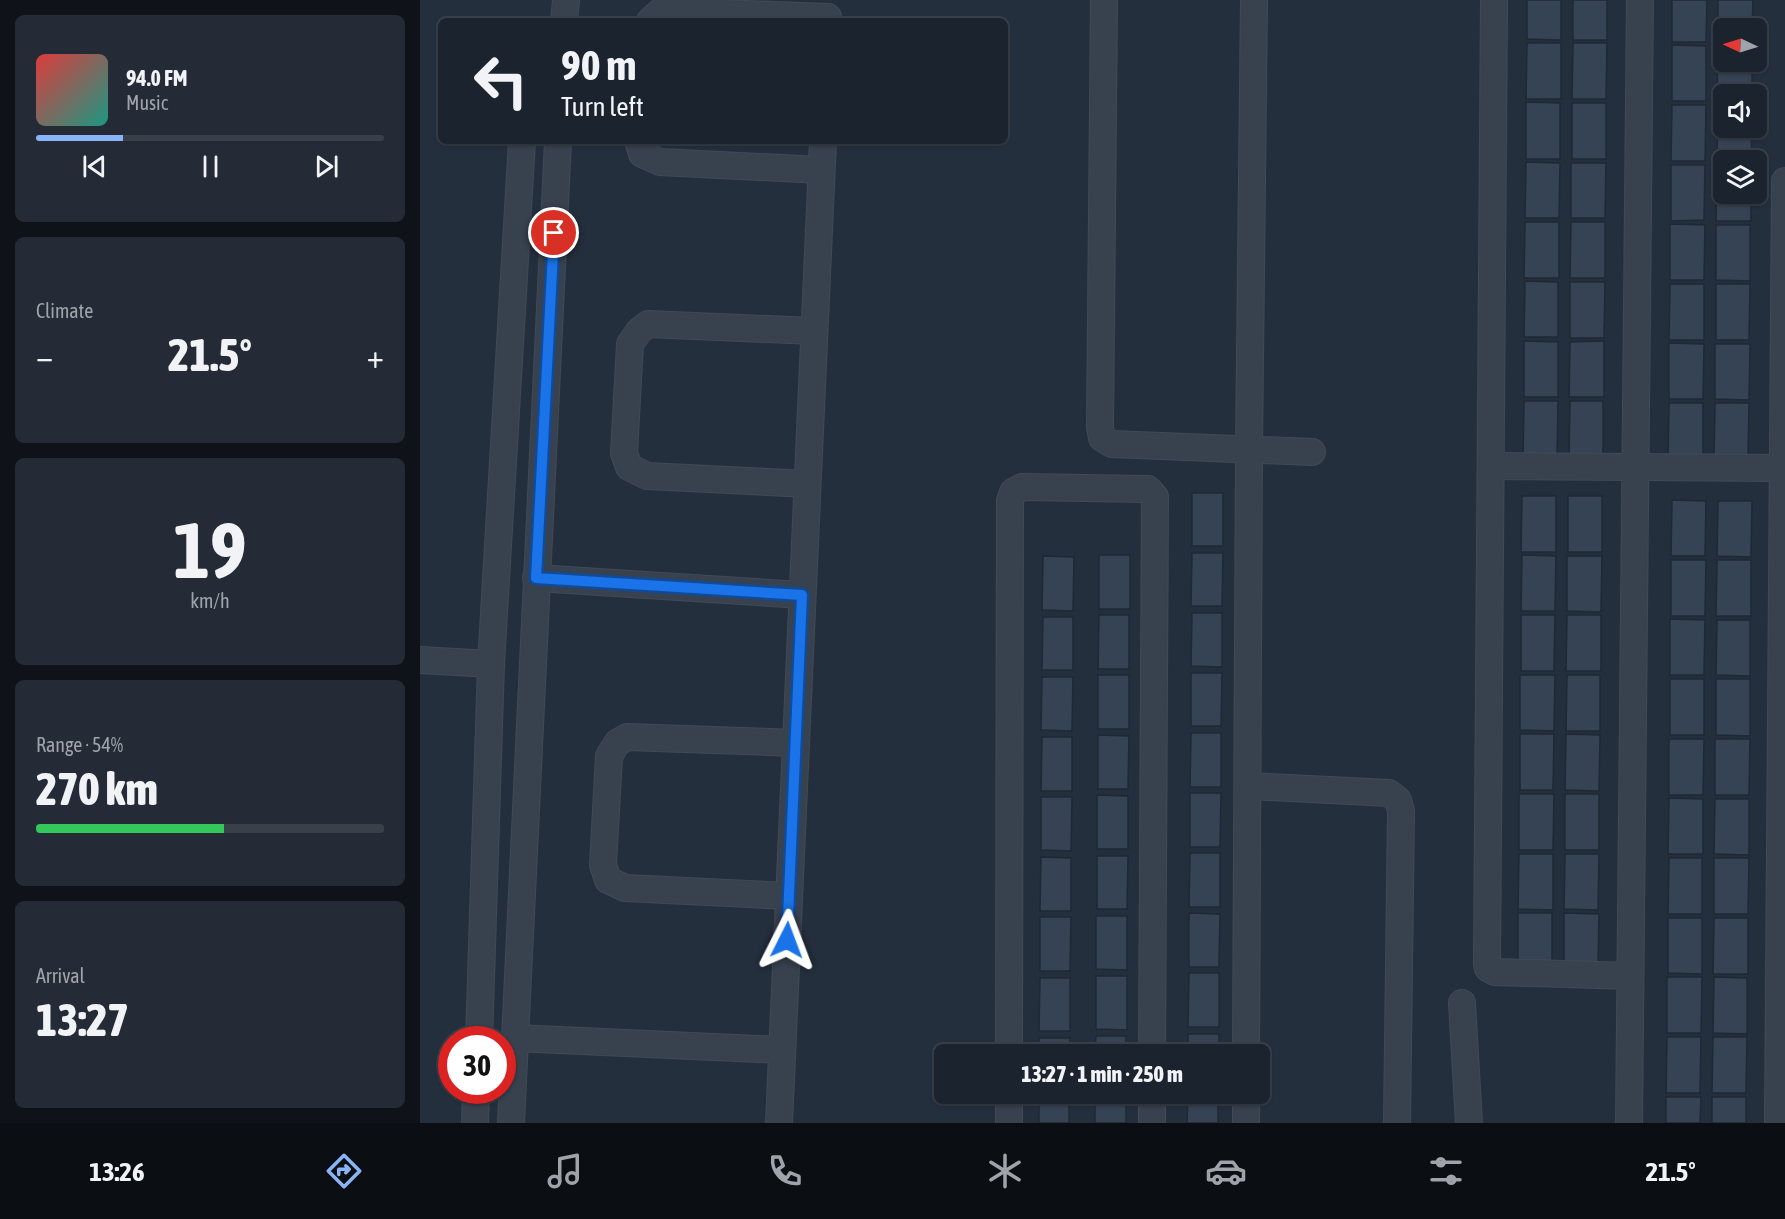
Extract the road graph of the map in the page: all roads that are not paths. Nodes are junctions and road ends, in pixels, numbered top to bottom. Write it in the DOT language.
graph roads {
  1 [pos="566,0"];
  2 [pos="1104,0"];
  3 [pos="1254,0"];
  4 [pos="1494,0"];
  5 [pos="1640,0"];
  6 [pos="829,13"];
  7 [pos="564,18"];
  8 [pos="653,18"];
  9 [pos="522,144"];
  10 [pos="558,144"];
  11 [pos="639,144"];
  12 [pos="823,144"];
  13 [pos="821,170"];
  14 [pos="1785,181"];
  15 [pos="814,331"];
  16 [pos="1248,449"];
  17 [pos="1312,452"];
  18 [pos="1492,466"];
  19 [pos="1634,467"];
  20 [pos="1784,468"];
  21 [pos="807,484"];
  22 [pos="536,578"];
  23 [pos="802,595"];
  24 [pos="420,660"];
  25 [pos="491,664"];
  26 [pos="796,743"];
  27 [pos="1248,786"];
  28 [pos="789,896"];
  29 [pos="1630,976"];
  30 [pos="1462,1003"];
  31 [pos="479,1026"];
  32 [pos="515,1026"];
  33 [pos="516,1038"];
  34 [pos="1009,1044"];
  35 [pos="1152,1044"];
  36 [pos="1246,1044"];
  37 [pos="782,1050"];
  38 [pos="476,1104"];
  39 [pos="511,1104"];
  40 [pos="1009,1104"];
  41 [pos="1152,1104"];
  42 [pos="1246,1104"];
  43 [pos="475,1123"];
  44 [pos="510,1123"];
  45 [pos="779,1123"];
  46 [pos="1009,1123"];
  47 [pos="1152,1123"];
  48 [pos="1246,1123"];
  49 [pos="1397,1123"];
  50 [pos="1469,1123"];
  51 [pos="1629,1123"];
  52 [pos="1778,1123"];
  1 -- 7 [label="street"];
  2 -- 16 [label="street"];
  3 -- 16 [label="street"];
  4 -- 18 [label="street"];
  5 -- 19 [label="street"];
  6 -- 8 [label="street"];
  9 -- 25 [label="street"];
  10 -- 22 [label="street"];
  11 -- 13 [label="street"];
  12 -- 13 [label="street"];
  13 -- 15 [label="street"];
  14 -- 20 [label="street"];
  15 -- 21 [label="street"];
  15 -- 21 [label="street"];
  16 -- 17 [label="street"];
  16 -- 27 [label="street"];
  18 -- 19 [label="street"];
  18 -- 29 [label="street"];
  19 -- 20 [label="street"];
  19 -- 29 [label="street"];
  20 -- 52 [label="street"];
  21 -- 23 [label="street"];
  22 -- 23 [label="street"];
  22 -- 32 [label="street"];
  23 -- 26 [label="street"];
  24 -- 25 [label="street"];
  25 -- 31 [label="street"];
  26 -- 28 [label="street"];
  26 -- 28 [label="street"];
  27 -- 36 [label="street"];
  27 -- 49 [label="street"];
  28 -- 37 [label="street"];
  29 -- 51 [label="street"];
  30 -- 50 [label="street"];
  33 -- 37 [label="street"];
  34 -- 35 [label="street"];
  37 -- 45 [label="street"];
  38 -- 43 [label="street"];
  39 -- 44 [label="street"];
  40 -- 46 [label="street"];
  41 -- 47 [label="street"];
  42 -- 48 [label="street"];
}
